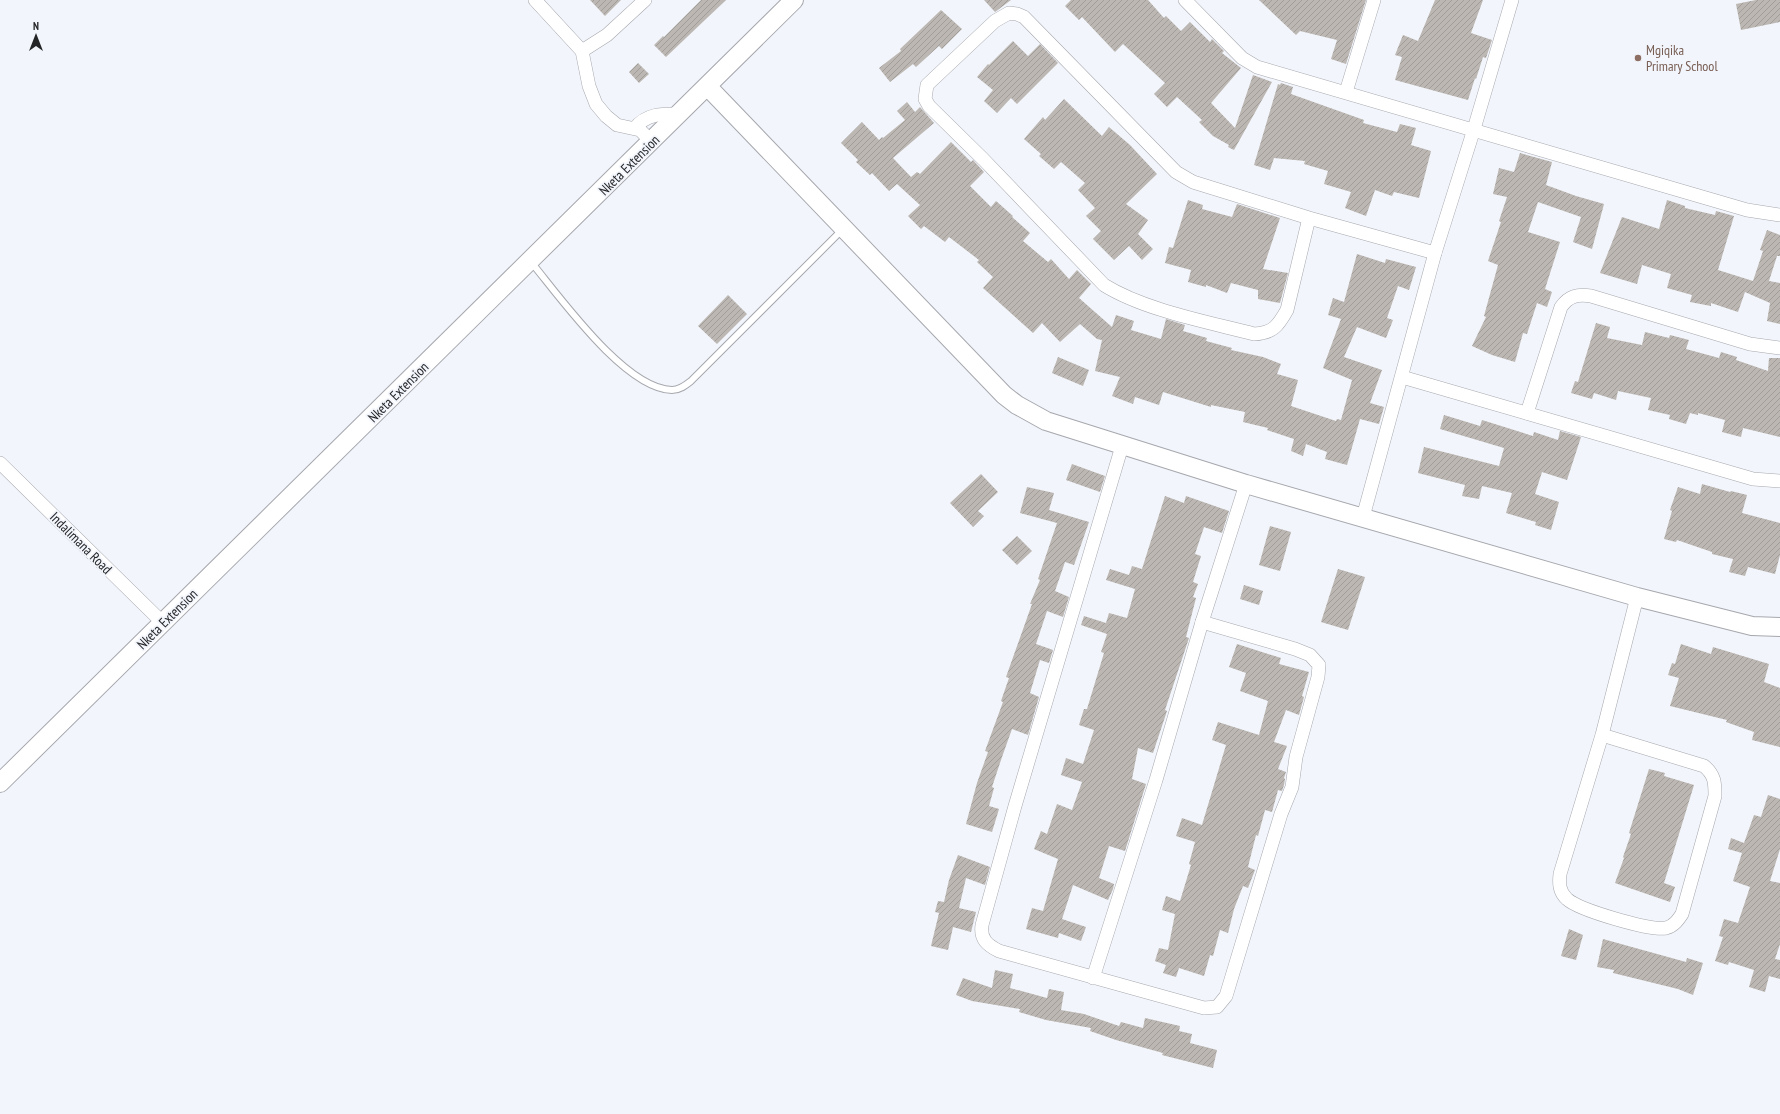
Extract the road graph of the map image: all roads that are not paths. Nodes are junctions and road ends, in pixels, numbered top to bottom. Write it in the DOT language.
graph roads {
  1 [pos="535,0"];
  2 [pos="645,0"];
  3 [pos="794,0"];
  4 [pos="1185,0"];
  5 [pos="1374,0"];
  6 [pos="1512,0"];
  7 [pos="582,51"];
  8 [pos="708,87"];
  9 [pos="1346,92"];
  10 [pos="680,114"];
  11 [pos="635,128"];
  12 [pos="1474,129"];
  13 [pos="652,142"];
  14 [pos="1780,215"];
  15 [pos="1309,218"];
  16 [pos="844,228"];
  17 [pos="1435,253"];
  18 [pos="530,261"];
  19 [pos="1780,348"];
  20 [pos="1402,377"];
  21 [pos="1527,413"];
  22 [pos="1122,446"];
  23 [pos="0,462"];
  24 [pos="1780,481"];
  25 [pos="1246,484"];
  26 [pos="1363,517"];
  27 [pos="1637,597"];
  28 [pos="1202,622"];
  29 [pos="163,623"];
  30 [pos="1780,628"];
  31 [pos="1602,735"];
  32 [pos="0,783"];
  33 [pos="1093,978"];
  1 -- 7 [label="street"];
  2 -- 7 [label="street"];
  3 -- 8 [label="street, Nketa Extension"];
  4 -- 9 [label="street"];
  5 -- 9 [label="street"];
  6 -- 12 [label="street"];
  7 -- 11 [label="street"];
  8 -- 10 [label="street, Nketa Extension"];
  8 -- 16 [label="street"];
  9 -- 12 [label="street"];
  10 -- 11 [label="street"];
  10 -- 13 [label="street, Nketa Extension"];
  11 -- 13 [label="street"];
  12 -- 14 [label="street"];
  12 -- 17 [label="street"];
  13 -- 18 [label="street, Nketa Extension"];
  15 -- 15 [label="street"];
  15 -- 17 [label="street"];
  16 -- 18 [label="lane"];
  16 -- 22 [label="street"];
  17 -- 20 [label="street"];
  18 -- 29 [label="street, Nketa Extension"];
  19 -- 21 [label="street"];
  20 -- 21 [label="street"];
  20 -- 26 [label="street"];
  21 -- 24 [label="street"];
  22 -- 25 [label="street"];
  22 -- 33 [label="street"];
  23 -- 29 [label="street, Indalimana Road"];
  25 -- 26 [label="street"];
  25 -- 28 [label="street"];
  26 -- 27 [label="street"];
  27 -- 30 [label="street"];
  27 -- 31 [label="street"];
  28 -- 33 [label="street"];
  28 -- 33 [label="street"];
  29 -- 32 [label="street, Nketa Extension"];
  31 -- 31 [label="street"];
}
